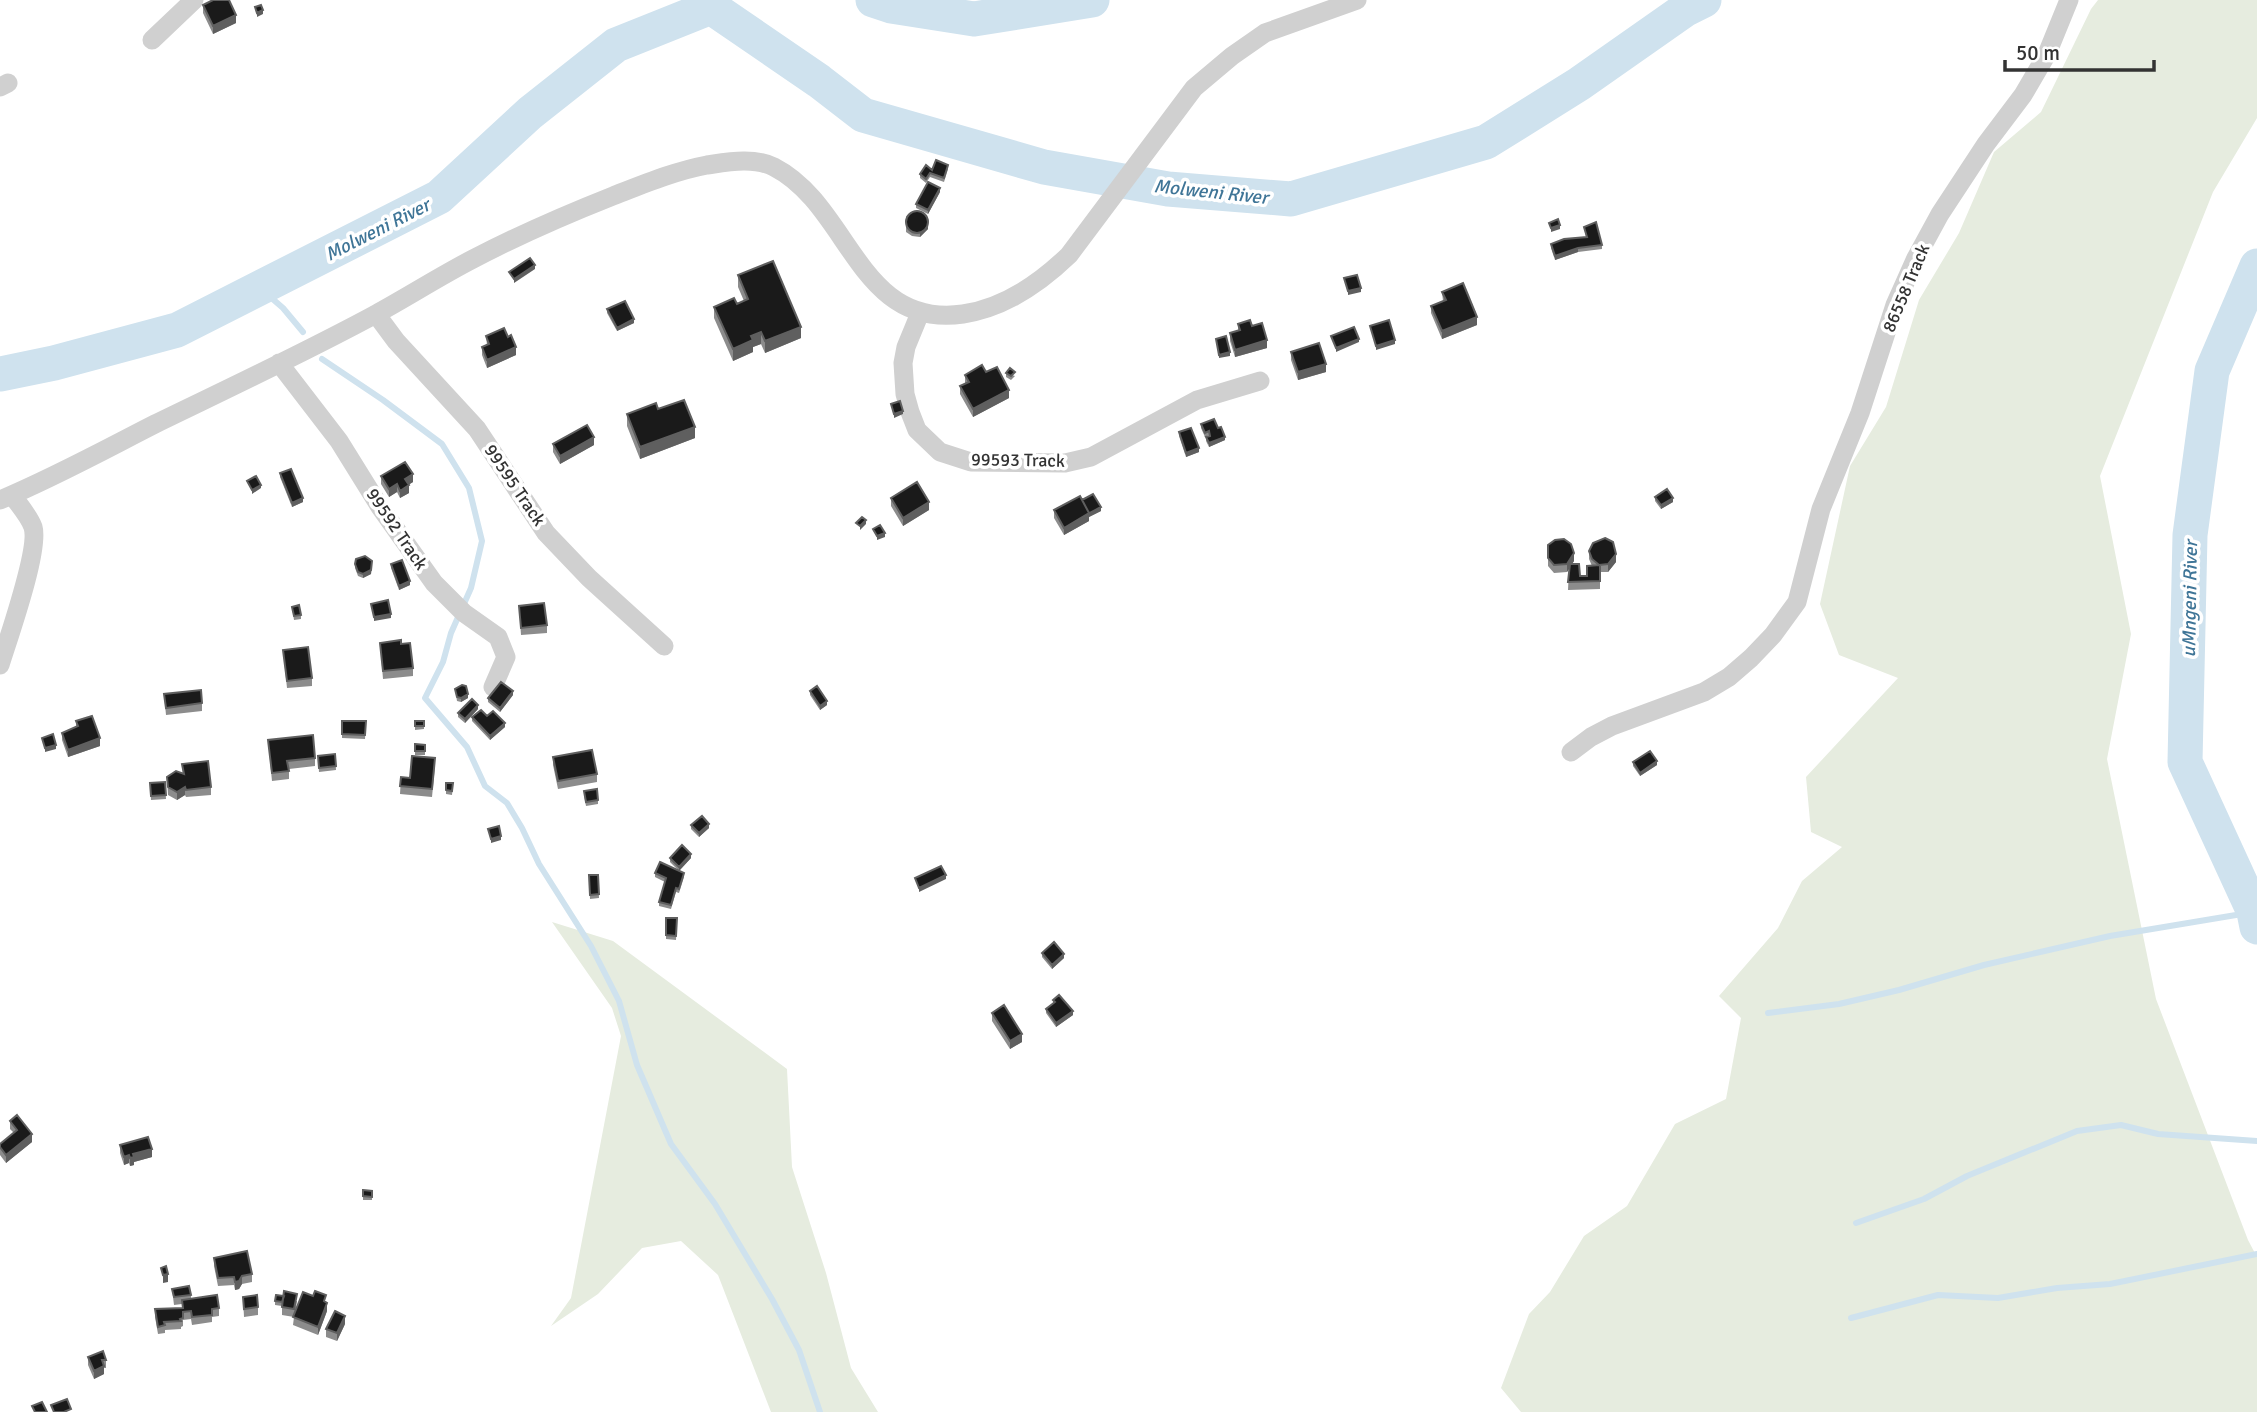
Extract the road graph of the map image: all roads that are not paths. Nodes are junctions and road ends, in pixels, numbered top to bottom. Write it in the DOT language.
graph roads {
  1 [pos="194,0"];
  2 [pos="1357,0"];
  3 [pos="2069,0"];
  4 [pos="152,40"];
  5 [pos="920,313"];
  6 [pos="376,314"];
  7 [pos="279,363"];
  8 [pos="1260,381"];
  9 [pos="6,498"];
  10 [pos="664,646"];
  11 [pos="0,665"];
  12 [pos="493,687"];
  13 [pos="1571,752"];
  1 -- 4 [label="street"];
  2 -- 5 [label="street"];
  3 -- 13 [label="street, 86558 Track"];
  5 -- 6 [label="street"];
  5 -- 8 [label="street, 99593 Track"];
  6 -- 7 [label="street"];
  6 -- 10 [label="street, 99595 Track"];
  7 -- 9 [label="street"];
  7 -- 12 [label="street, 99592 Track"];
  9 -- 11 [label="street"];
}
